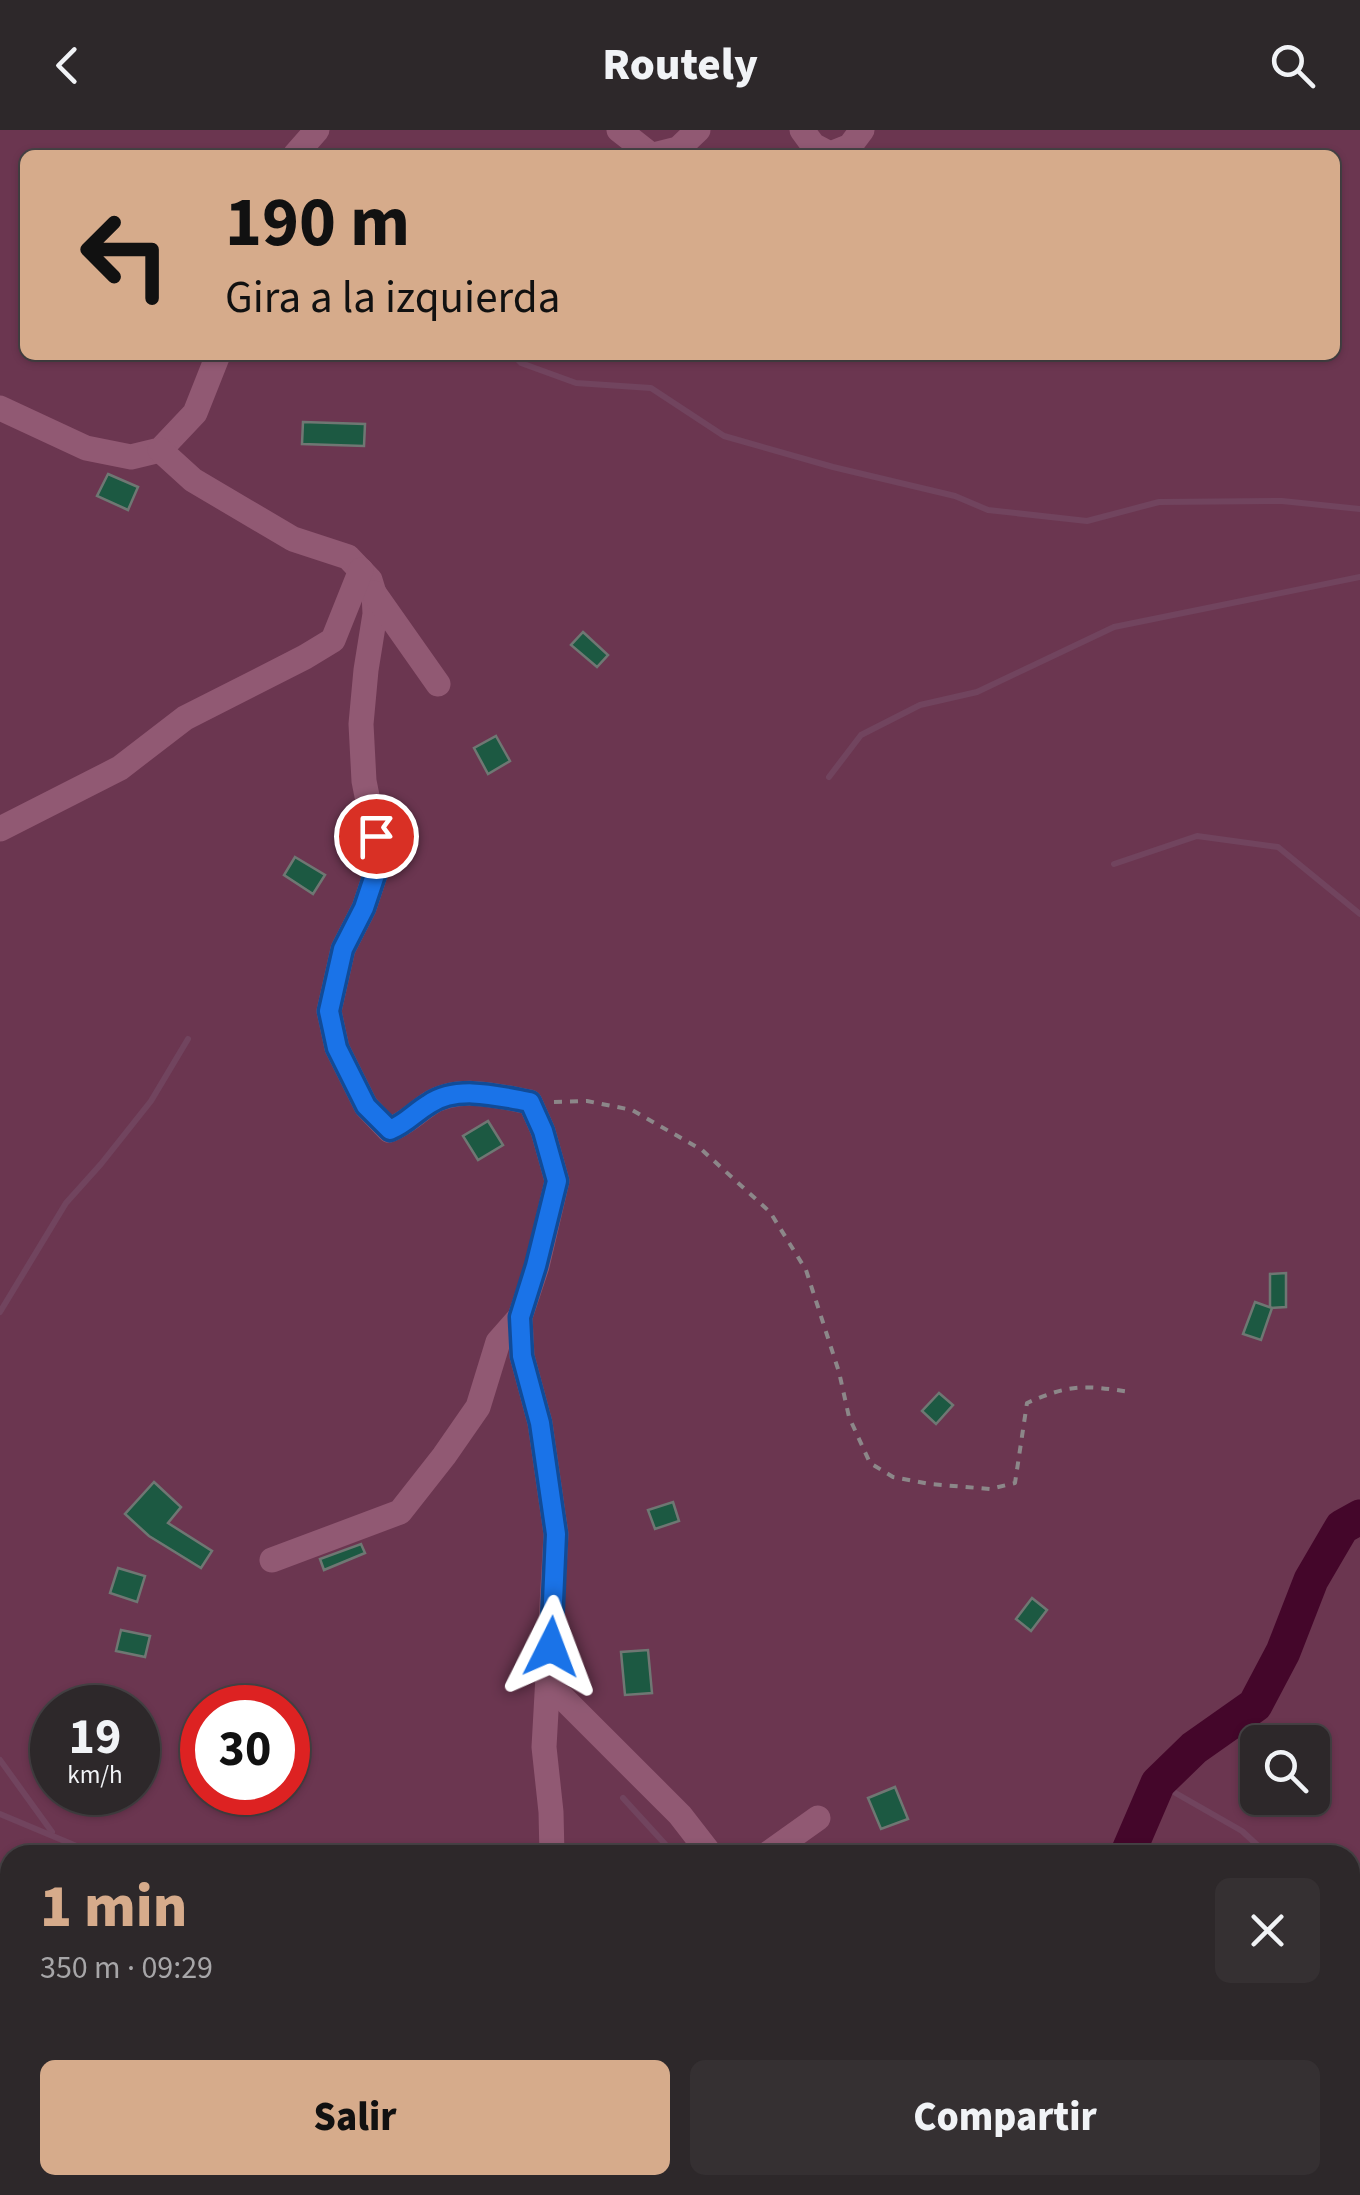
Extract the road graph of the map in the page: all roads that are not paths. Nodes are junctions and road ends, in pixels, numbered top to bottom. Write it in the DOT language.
graph roads {
  1 [pos="317,130"];
  2 [pos="619,130"];
  3 [pos="698,130"];
  4 [pos="802,130"];
  5 [pos="862,130"];
  6 [pos="299,150"];
  7 [pos="645,150"];
  8 [pos="678,150"];
  9 [pos="822,150"];
  10 [pos="840,150"];
  11 [pos="216,360"];
  12 [pos="0,408"];
  13 [pos="160,450"];
  14 [pos="360,570"];
  15 [pos="374,593"];
  16 [pos="438,684"];
  17 [pos="0,829"];
  18 [pos="520,1317"];
  19 [pos="272,1560"];
  20 [pos="548,1683"];
  21 [pos="818,1818"];
  22 [pos="552,1845"];
  23 [pos="702,1845"];
  24 [pos="780,1845"];
  1 -- 6 [label="street"];
  2 -- 7 [label="street"];
  3 -- 8 [label="street"];
  4 -- 9 [label="street"];
  5 -- 10 [label="street"];
  11 -- 13 [label="street"];
  12 -- 13 [label="street"];
  13 -- 14 [label="street"];
  14 -- 15 [label="street"];
  14 -- 17 [label="street"];
  15 -- 16 [label="street"];
  15 -- 18 [label="street"];
  18 -- 19 [label="street"];
  18 -- 20 [label="street"];
  20 -- 22 [label="street"];
  20 -- 23 [label="street"];
  21 -- 24 [label="street"];
}
